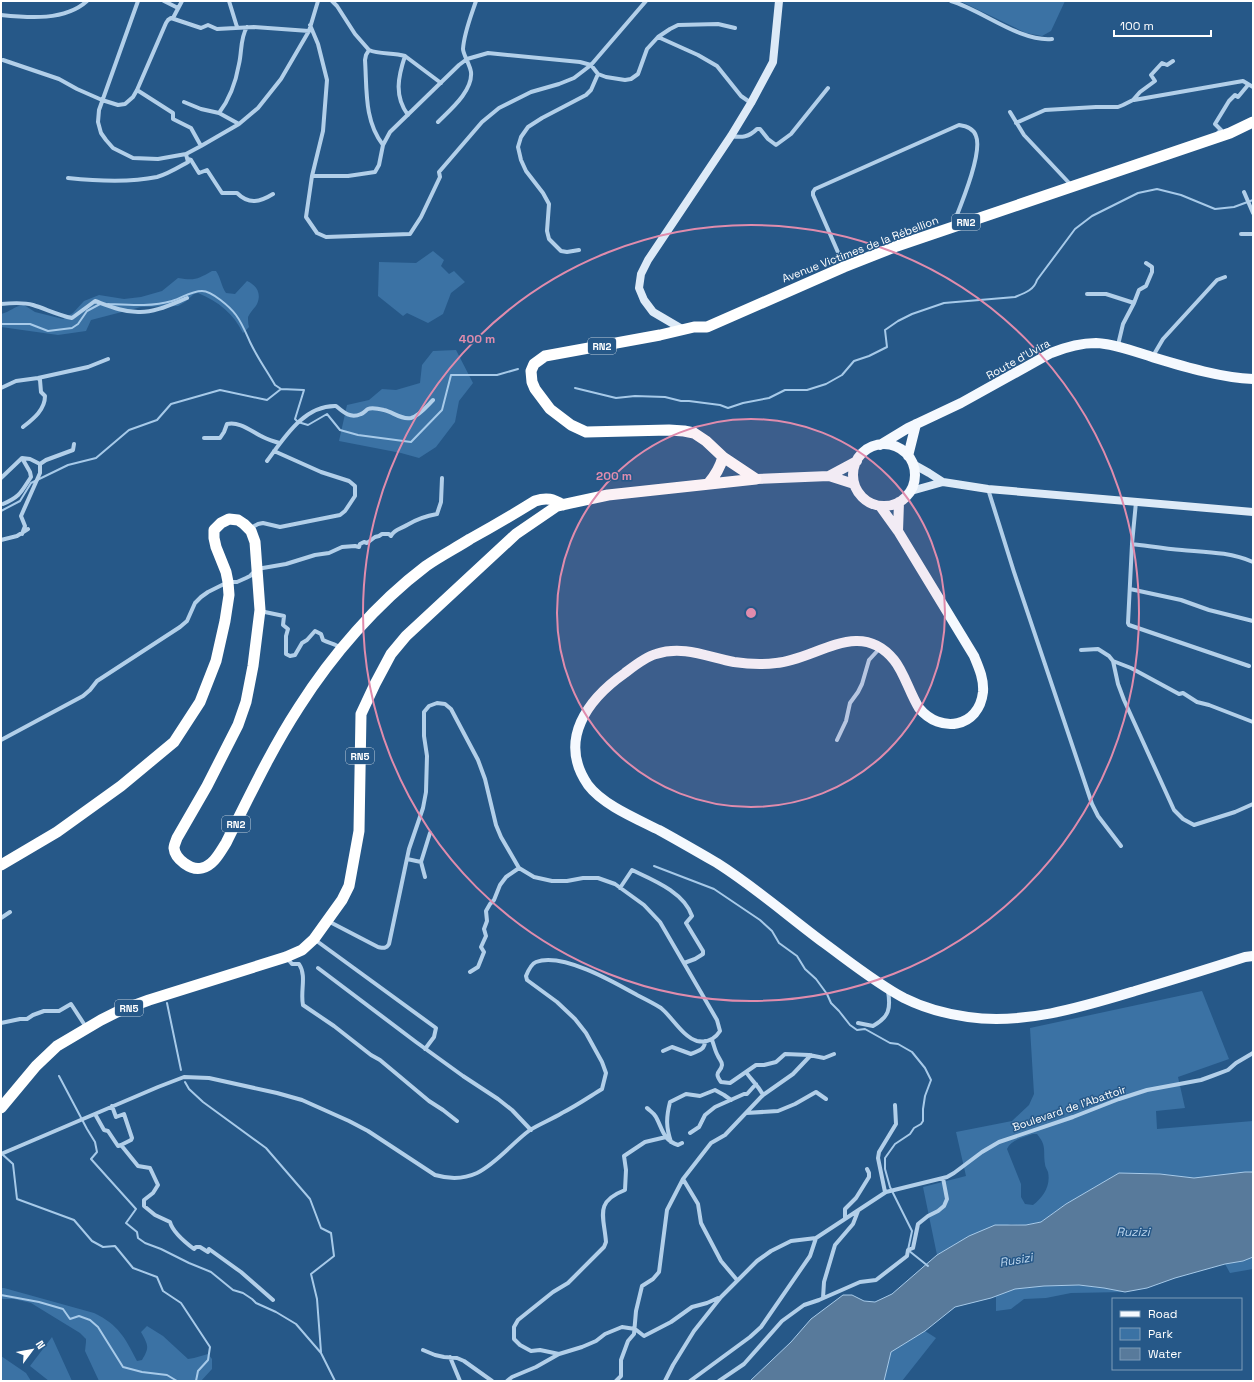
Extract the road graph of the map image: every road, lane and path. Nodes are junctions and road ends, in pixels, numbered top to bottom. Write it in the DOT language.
graph roads {
  1 [pos="87,1"];
  2 [pos="138,1"];
  3 [pos="164,1"];
  4 [pos="182,1"];
  5 [pos="229,1"];
  6 [pos="318,1"];
  7 [pos="332,1"];
  8 [pos="476,1"];
  9 [pos="646,1"];
  10 [pos="779,1"];
  11 [pos="951,1"];
  12 [pos="178,8"];
  13 [pos="1,15"];
  14 [pos="173,18"];
  15 [pos="310,25"];
  16 [pos="237,27"];
  17 [pos="247,27"];
  18 [pos="735,28"];
  19 [pos="309,31"];
  20 [pos="658,37"];
  21 [pos="1052,39"];
  22 [pos="369,50"];
  23 [pos="405,56"];
  24 [pos="468,59"];
  25 [pos="3,60"];
  26 [pos="1173,61"];
  27 [pos="591,65"];
  28 [pos="598,74"];
  29 [pos="441,83"];
  30 [pos="1248,85"];
  31 [pos="1253,87"];
  32 [pos="828,88"];
  33 [pos="137,90"];
  34 [pos="102,100"];
  35 [pos="1133,100"];
  36 [pos="184,102"];
  37 [pos="751,104"];
  38 [pos="1010,112"];
  39 [pos="219,113"];
  40 [pos="408,115"];
  41 [pos="438,122"];
  42 [pos="1253,122"];
  43 [pos="239,124"];
  44 [pos="1016,124"];
  45 [pos="731,136"];
  46 [pos="1207,140"];
  47 [pos="382,145"];
  48 [pos="201,146"];
  49 [pos="186,154"];
  50 [pos="188,159"];
  51 [pos="312,176"];
  52 [pos="68,178"];
  53 [pos="1072,186"];
  54 [pos="1244,192"];
  55 [pos="273,194"];
  56 [pos="1253,211"];
  57 [pos="952,227"];
  58 [pos="1242,234"];
  59 [pos="1253,234"];
  60 [pos="579,250"];
  61 [pos="1146,263"];
  62 [pos="844,267"];
  63 [pos="1226,277"];
  64 [pos="1087,294"];
  65 [pos="187,298"];
  66 [pos="1134,303"];
  67 [pos="1,304"];
  68 [pos="682,329"];
  69 [pos="1118,346"];
  70 [pos="1152,357"];
  71 [pos="108,360"];
  72 [pos="38,378"];
  73 [pos="1253,379"];
  74 [pos="1,388"];
  75 [pos="433,400"];
  76 [pos="916,424"];
  77 [pos="23,427"];
  78 [pos="204,438"];
  79 [pos="279,443"];
  80 [pos="74,444"];
  81 [pos="880,445"];
  82 [pos="274,451"];
  83 [pos="723,457"];
  84 [pos="22,458"];
  85 [pos="267,460"];
  86 [pos="857,460"];
  87 [pos="910,460"];
  88 [pos="40,464"];
  89 [pos="829,476"];
  90 [pos="1,478"];
  91 [pos="442,478"];
  92 [pos="756,479"];
  93 [pos="943,482"];
  94 [pos="708,484"];
  95 [pos="854,484"];
  96 [pos="988,489"];
  97 [pos="911,490"];
  98 [pos="899,502"];
  99 [pos="1136,502"];
  100 [pos="3,504"];
  101 [pos="563,505"];
  102 [pos="880,506"];
  103 [pos="1253,512"];
  104 [pos="28,529"];
  105 [pos="249,529"];
  106 [pos="898,531"];
  107 [pos="22,534"];
  108 [pos="1,540"];
  109 [pos="1132,544"];
  110 [pos="1253,562"];
  111 [pos="257,569"];
  112 [pos="228,582"];
  113 [pos="1130,589"];
  114 [pos="260,610"];
  115 [pos="1253,621"];
  116 [pos="880,647"];
  117 [pos="342,649"];
  118 [pos="1081,650"];
  119 [pos="1113,661"];
  120 [pos="1249,666"];
  121 [pos="1253,722"];
  122 [pos="1,740"];
  123 [pos="837,740"];
  124 [pos="1253,804"];
  125 [pos="430,833"];
  126 [pos="1121,846"];
  127 [pos="407,858"];
  128 [pos="421,862"];
  129 [pos="1,865"];
  130 [pos="519,868"];
  131 [pos="425,877"];
  132 [pos="620,888"];
  133 [pos="10,912"];
  134 [pos="1,918"];
  135 [pos="328,921"];
  136 [pos="314,939"];
  137 [pos="1253,956"];
  138 [pos="286,957"];
  139 [pos="684,963"];
  140 [pos="318,968"];
  141 [pos="470,972"];
  142 [pos="888,989"];
  143 [pos="1,1023"];
  144 [pos="858,1023"];
  145 [pos="87,1028"];
  146 [pos="712,1040"];
  147 [pos="705,1041"];
  148 [pos="425,1049"];
  149 [pos="663,1051"];
  150 [pos="1253,1053"];
  151 [pos="834,1054"];
  152 [pos="811,1055"];
  153 [pos="746,1072"];
  154 [pos="756,1084"];
  155 [pos="763,1095"];
  156 [pos="826,1099"];
  157 [pos="731,1100"];
  158 [pos="894,1105"];
  159 [pos="112,1106"];
  160 [pos="1,1108"];
  161 [pos="647,1108"];
  162 [pos="746,1113"];
  163 [pos="95,1114"];
  164 [pos="457,1121"];
  165 [pos="531,1130"];
  166 [pos="690,1133"];
  167 [pos="666,1137"];
  168 [pos="671,1142"];
  169 [pos="682,1143"];
  170 [pos="121,1145"];
  171 [pos="3,1153"];
  172 [pos="867,1169"];
  173 [pos="943,1178"];
  174 [pos="682,1179"];
  175 [pos="890,1191"];
  176 [pos="858,1210"];
  177 [pos="846,1218"];
  178 [pos="816,1238"];
  179 [pos="738,1280"];
  180 [pos="721,1297"];
  181 [pos="823,1298"];
  182 [pos="273,1300"];
  183 [pos="635,1329"];
  184 [pos="423,1350"];
  185 [pos="559,1354"];
  186 [pos="450,1357"];
  187 [pos="460,1381"];
  188 [pos="492,1381"];
  189 [pos="507,1381"];
  190 [pos="616,1381"];
  191 [pos="665,1381"];
  192 [pos="690,1381"];
  193 [pos="719,1381"];
  1 -- 13 [label="street"];
  2 -- 34 [label="street"];
  3 -- 12 [label="street"];
  4 -- 12 [label="street"];
  5 -- 16 [label="street"];
  6 -- 15 [label="street"];
  7 -- 22 [label="street"];
  8 -- 24 [label="street"];
  9 -- 27 [label="street"];
  10 -- 37 [label="street"];
  11 -- 21 [label="street"];
  12 -- 14 [label="street"];
  14 -- 16 [label="street"];
  14 -- 33 [label="street"];
  15 -- 19 [label="street"];
  15 -- 51 [label="street"];
  16 -- 17 [label="street"];
  17 -- 19 [label="street"];
  17 -- 39 [label="street"];
  18 -- 20 [label="street"];
  19 -- 43 [label="street"];
  20 -- 28 [label="street"];
  20 -- 37 [label="street"];
  22 -- 23 [label="street"];
  22 -- 47 [label="street"];
  23 -- 29 [label="street"];
  23 -- 40 [label="street"];
  24 -- 27 [label="street"];
  24 -- 29 [label="street"];
  24 -- 41 [label="street"];
  25 -- 34 [label="street"];
  26 -- 35 [label="street"];
  27 -- 28 [label="street"];
  27 -- 51 [label="street"];
  28 -- 60 [label="street"];
  29 -- 40 [label="street"];
  30 -- 31 [label="street"];
  30 -- 35 [label="street"];
  30 -- 46 [label="street"];
  32 -- 45 [label="street"];
  33 -- 34 [label="street"];
  33 -- 48 [label="street"];
  34 -- 49 [label="street"];
  35 -- 44 [label="street"];
  36 -- 39 [label="street"];
  37 -- 45 [label="street"];
  38 -- 44 [label="street"];
  39 -- 43 [label="street"];
  40 -- 47 [label="street"];
  42 -- 46 [label="highway, Avenue Victimes de la Rébellion / RN2"];
  43 -- 48 [label="street"];
  44 -- 53 [label="street"];
  45 -- 68 [label="street"];
  46 -- 53 [label="highway, Avenue Victimes de la Rébellion / RN2"];
  47 -- 51 [label="street"];
  48 -- 49 [label="street"];
  49 -- 50 [label="street"];
  50 -- 52 [label="street"];
  50 -- 55 [label="street"];
  53 -- 57 [label="highway, Avenue Victimes de la Rébellion / RN2"];
  54 -- 56 [label="street"];
  57 -- 62 [label="highway, Avenue Victimes de la Rébellion / RN2"];
  57 -- 62 [label="street"];
  58 -- 59 [label="street"];
  61 -- 66 [label="street"];
  62 -- 68 [label="highway, Avenue Victimes de la Rébellion / RN2"];
  63 -- 70 [label="street"];
  64 -- 66 [label="street"];
  65 -- 67 [label="street"];
  66 -- 69 [label="street"];
  68 -- 83 [label="highway, Avenue Victimes de la Rébellion / RN2"];
  69 -- 70 [label="main road, Route d'Uvira"];
  69 -- 76 [label="main road, Route d'Uvira"];
  70 -- 73 [label="main road, Route d'Uvira"];
  71 -- 72 [label="street"];
  72 -- 74 [label="street"];
  72 -- 77 [label="street"];
  75 -- 79 [label="street"];
  76 -- 81 [label="main road, Route d'Uvira"];
  76 -- 87 [label="main road"];
  78 -- 79 [label="street"];
  79 -- 82 [label="street"];
  80 -- 88 [label="street"];
  81 -- 86 [label="main road"];
  81 -- 87 [label="main road"];
  82 -- 85 [label="street"];
  82 -- 105 [label="street"];
  83 -- 92 [label="highway, Avenue Victimes de la Rébellion / RN2"];
  83 -- 94 [label="highway"];
  84 -- 88 [label="street"];
  84 -- 90 [label="street"];
  84 -- 100 [label="street"];
  86 -- 89 [label="main road"];
  86 -- 95 [label="main road"];
  87 -- 93 [label="street"];
  87 -- 97 [label="main road"];
  88 -- 107 [label="street"];
  89 -- 92 [label="main road"];
  89 -- 95 [label="main road"];
  91 -- 111 [label="street"];
  92 -- 94 [label="highway"];
  93 -- 96 [label="street"];
  93 -- 97 [label="street"];
  94 -- 101 [label="highway"];
  95 -- 102 [label="main road"];
  96 -- 99 [label="street"];
  96 -- 126 [label="street"];
  97 -- 98 [label="main road"];
  98 -- 102 [label="main road"];
  98 -- 106 [label="main road"];
  99 -- 103 [label="street"];
  99 -- 109 [label="street"];
  101 -- 117 [label="highway, RN2"];
  101 -- 135 [label="highway, RN5"];
  102 -- 106 [label="main road"];
  104 -- 107 [label="street"];
  105 -- 111 [label="highway, RN2"];
  105 -- 112 [label="highway"];
  106 -- 116 [label="main road"];
  107 -- 108 [label="street"];
  109 -- 110 [label="street"];
  109 -- 113 [label="street"];
  111 -- 112 [label="street"];
  111 -- 114 [label="highway, RN2"];
  112 -- 122 [label="street"];
  112 -- 129 [label="highway"];
  113 -- 115 [label="street"];
  113 -- 120 [label="street"];
  114 -- 117 [label="street"];
  114 -- 117 [label="highway, RN2"];
  116 -- 123 [label="street"];
  116 -- 142 [label="main road"];
  118 -- 119 [label="street"];
  119 -- 121 [label="street"];
  119 -- 124 [label="street"];
  125 -- 128 [label="street"];
  127 -- 128 [label="street"];
  127 -- 130 [label="street"];
  127 -- 135 [label="street"];
  128 -- 131 [label="street"];
  130 -- 132 [label="street"];
  130 -- 141 [label="street"];
  132 -- 139 [label="street"];
  132 -- 139 [label="street"];
  133 -- 134 [label="street"];
  135 -- 136 [label="highway, RN5"];
  136 -- 138 [label="highway, RN5"];
  136 -- 148 [label="street"];
  137 -- 142 [label="main road"];
  138 -- 145 [label="highway, RN5"];
  138 -- 164 [label="street"];
  139 -- 146 [label="street"];
  140 -- 148 [label="street"];
  142 -- 144 [label="street"];
  143 -- 145 [label="street"];
  145 -- 160 [label="highway, RN5"];
  146 -- 147 [label="street"];
  146 -- 153 [label="street"];
  147 -- 149 [label="street"];
  147 -- 165 [label="street"];
  148 -- 165 [label="street"];
  150 -- 173 [label="street, Boulevard de l'Abattoir"];
  151 -- 152 [label="street"];
  152 -- 153 [label="street"];
  152 -- 155 [label="street"];
  153 -- 154 [label="street"];
  154 -- 155 [label="street"];
  154 -- 157 [label="street"];
  155 -- 162 [label="street"];
  156 -- 162 [label="street"];
  157 -- 166 [label="street"];
  157 -- 168 [label="street"];
  158 -- 175 [label="street"];
  159 -- 163 [label="street"];
  159 -- 165 [label="street"];
  159 -- 170 [label="street"];
  161 -- 167 [label="street"];
  162 -- 174 [label="street"];
  163 -- 170 [label="street"];
  163 -- 171 [label="street"];
  167 -- 168 [label="street"];
  167 -- 185 [label="street"];
  168 -- 169 [label="street"];
  170 -- 182 [label="street"];
  172 -- 177 [label="street"];
  173 -- 175 [label="street, Boulevard de l'Abattoir"];
  173 -- 181 [label="street"];
  174 -- 179 [label="street"];
  174 -- 183 [label="street"];
  175 -- 176 [label="street"];
  176 -- 177 [label="street"];
  176 -- 181 [label="street"];
  177 -- 178 [label="street"];
  178 -- 179 [label="street"];
  178 -- 192 [label="street"];
  179 -- 180 [label="street"];
  180 -- 183 [label="street"];
  180 -- 191 [label="street"];
  181 -- 193 [label="street"];
  183 -- 185 [label="street"];
  183 -- 190 [label="street"];
  184 -- 186 [label="street"];
  185 -- 189 [label="street"];
  186 -- 187 [label="street"];
  186 -- 188 [label="street"];
}
